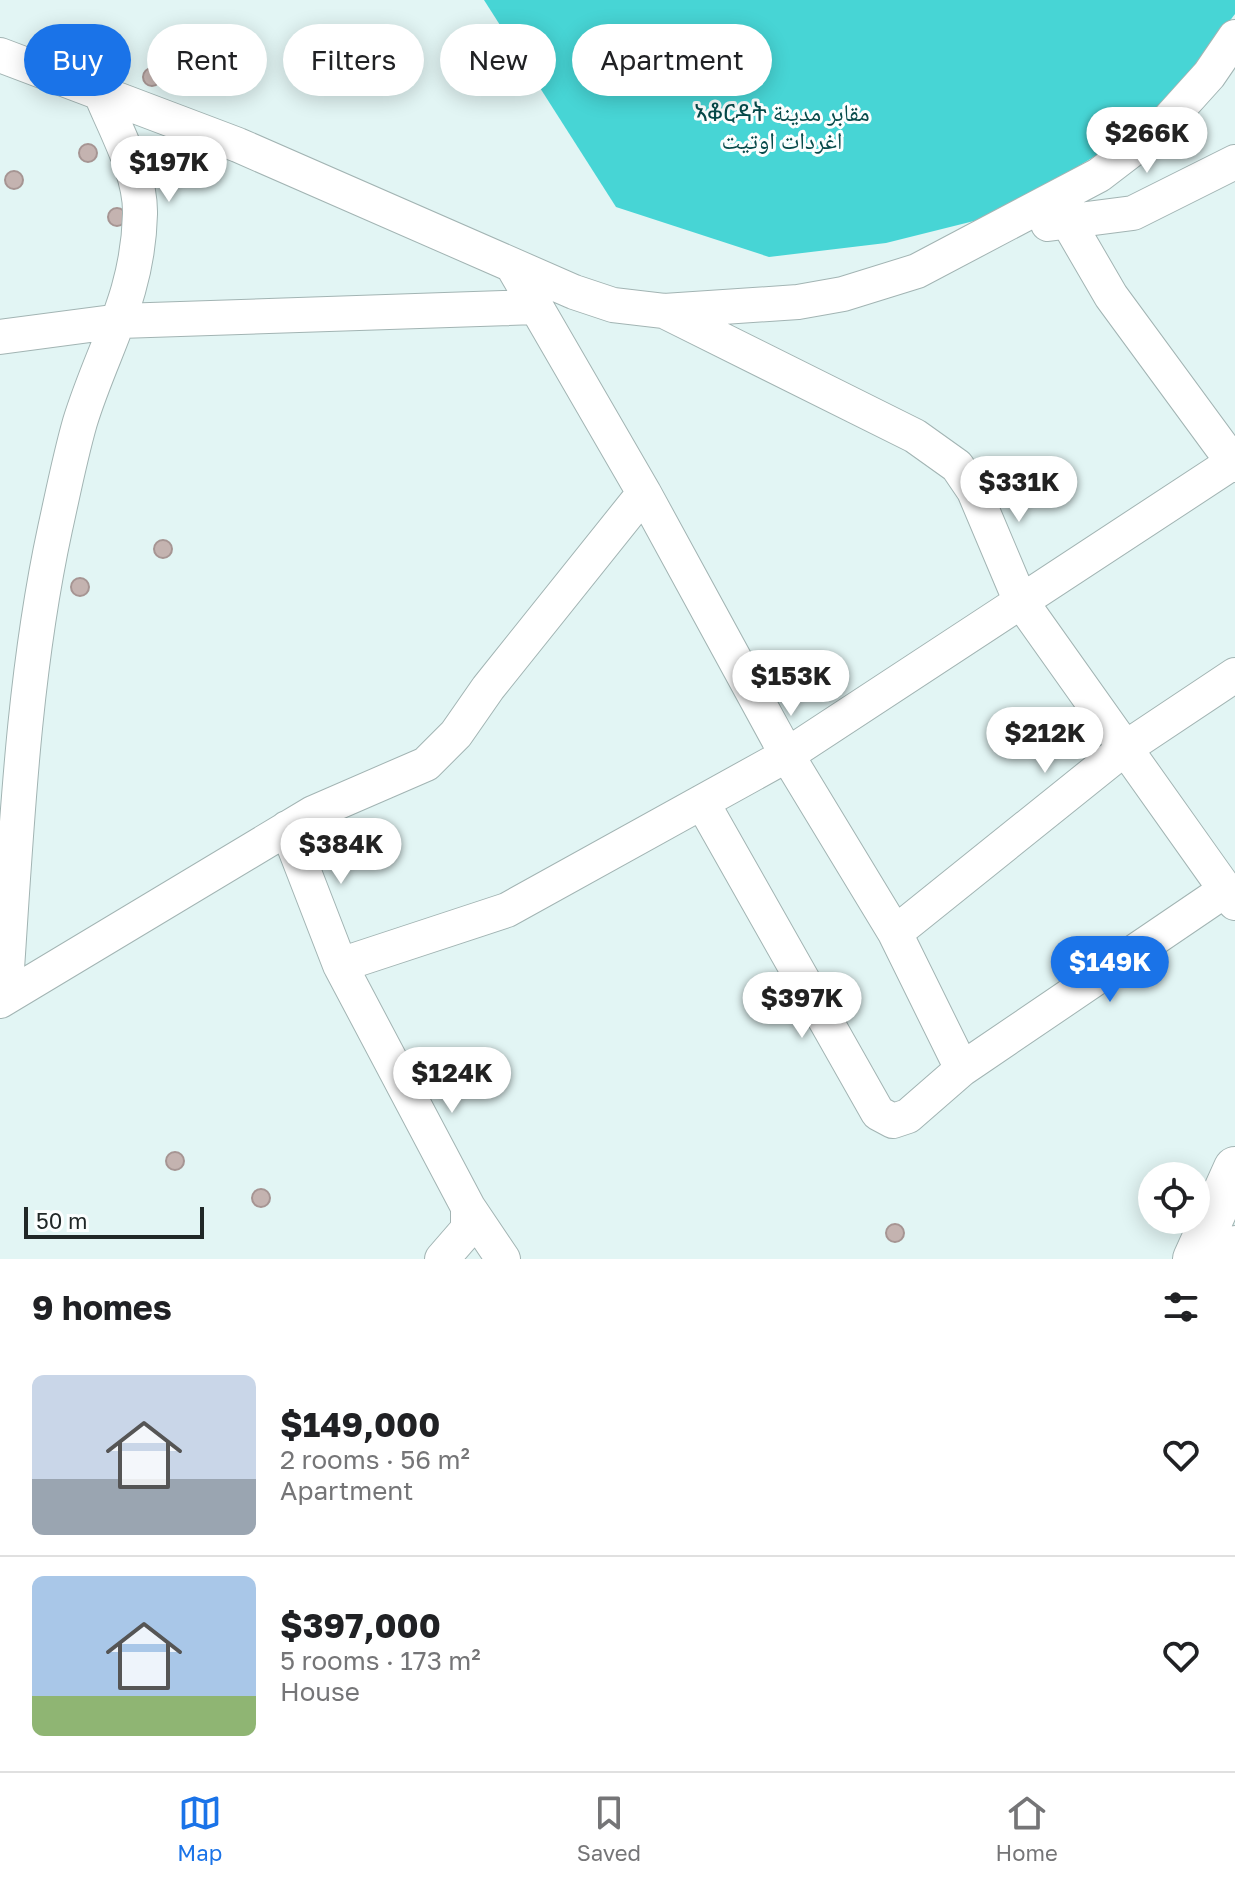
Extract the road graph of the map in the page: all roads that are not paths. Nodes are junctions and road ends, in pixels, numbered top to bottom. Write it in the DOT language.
graph roads {
  1 [pos="1235,37"];
  2 [pos="0,55"];
  3 [pos="24,64"];
  4 [pos="102,96"];
  5 [pos="106,96"];
  6 [pos="1235,162"];
  7 [pos="1068,222"];
  8 [pos="1001,227"];
  9 [pos="512,265"];
  10 [pos="536,307"];
  11 [pos="664,311"];
  12 [pos="120,321"];
  13 [pos="0,337"];
  14 [pos="1234,463"];
  15 [pos="644,493"];
  16 [pos="1020,600"];
  17 [pos="1235,675"];
  18 [pos="1124,749"];
  19 [pos="787,755"];
  20 [pos="702,802"];
  21 [pos="287,828"];
  22 [pos="1230,897"];
  23 [pos="895,933"];
  24 [pos="340,965"];
  25 [pos="2,999"];
  26 [pos="962,1069"];
  27 [pos="1235,1168"];
  28 [pos="468,1207"];
  29 [pos="1235,1247"];
  30 [pos="442,1259"];
  31 [pos="503,1259"];
  32 [pos="1194,1259"];
  33 [pos="1230,1259"];
  1 -- 8 [label="street"];
  2 -- 3 [label="street"];
  4 -- 12 [label="street"];
  5 -- 9 [label="street"];
  6 -- 7 [label="street"];
  7 -- 8 [label="street"];
  7 -- 14 [label="street"];
  8 -- 11 [label="street"];
  9 -- 10 [label="street"];
  9 -- 11 [label="street"];
  10 -- 12 [label="street"];
  10 -- 15 [label="street"];
  11 -- 16 [label="street"];
  12 -- 13 [label="street"];
  12 -- 25 [label="street"];
  14 -- 16 [label="street"];
  15 -- 19 [label="street"];
  15 -- 21 [label="street"];
  16 -- 18 [label="street"];
  16 -- 19 [label="street"];
  17 -- 18 [label="street"];
  18 -- 22 [label="street"];
  18 -- 23 [label="street"];
  19 -- 20 [label="street"];
  19 -- 23 [label="street"];
  20 -- 24 [label="street"];
  20 -- 26 [label="street"];
  21 -- 24 [label="street"];
  21 -- 25 [label="street"];
  22 -- 26 [label="street"];
  23 -- 26 [label="street"];
  24 -- 28 [label="street"];
  27 -- 32 [label="main road"];
  28 -- 30 [label="street"];
  28 -- 31 [label="street"];
  29 -- 33 [label="main road"];
}
